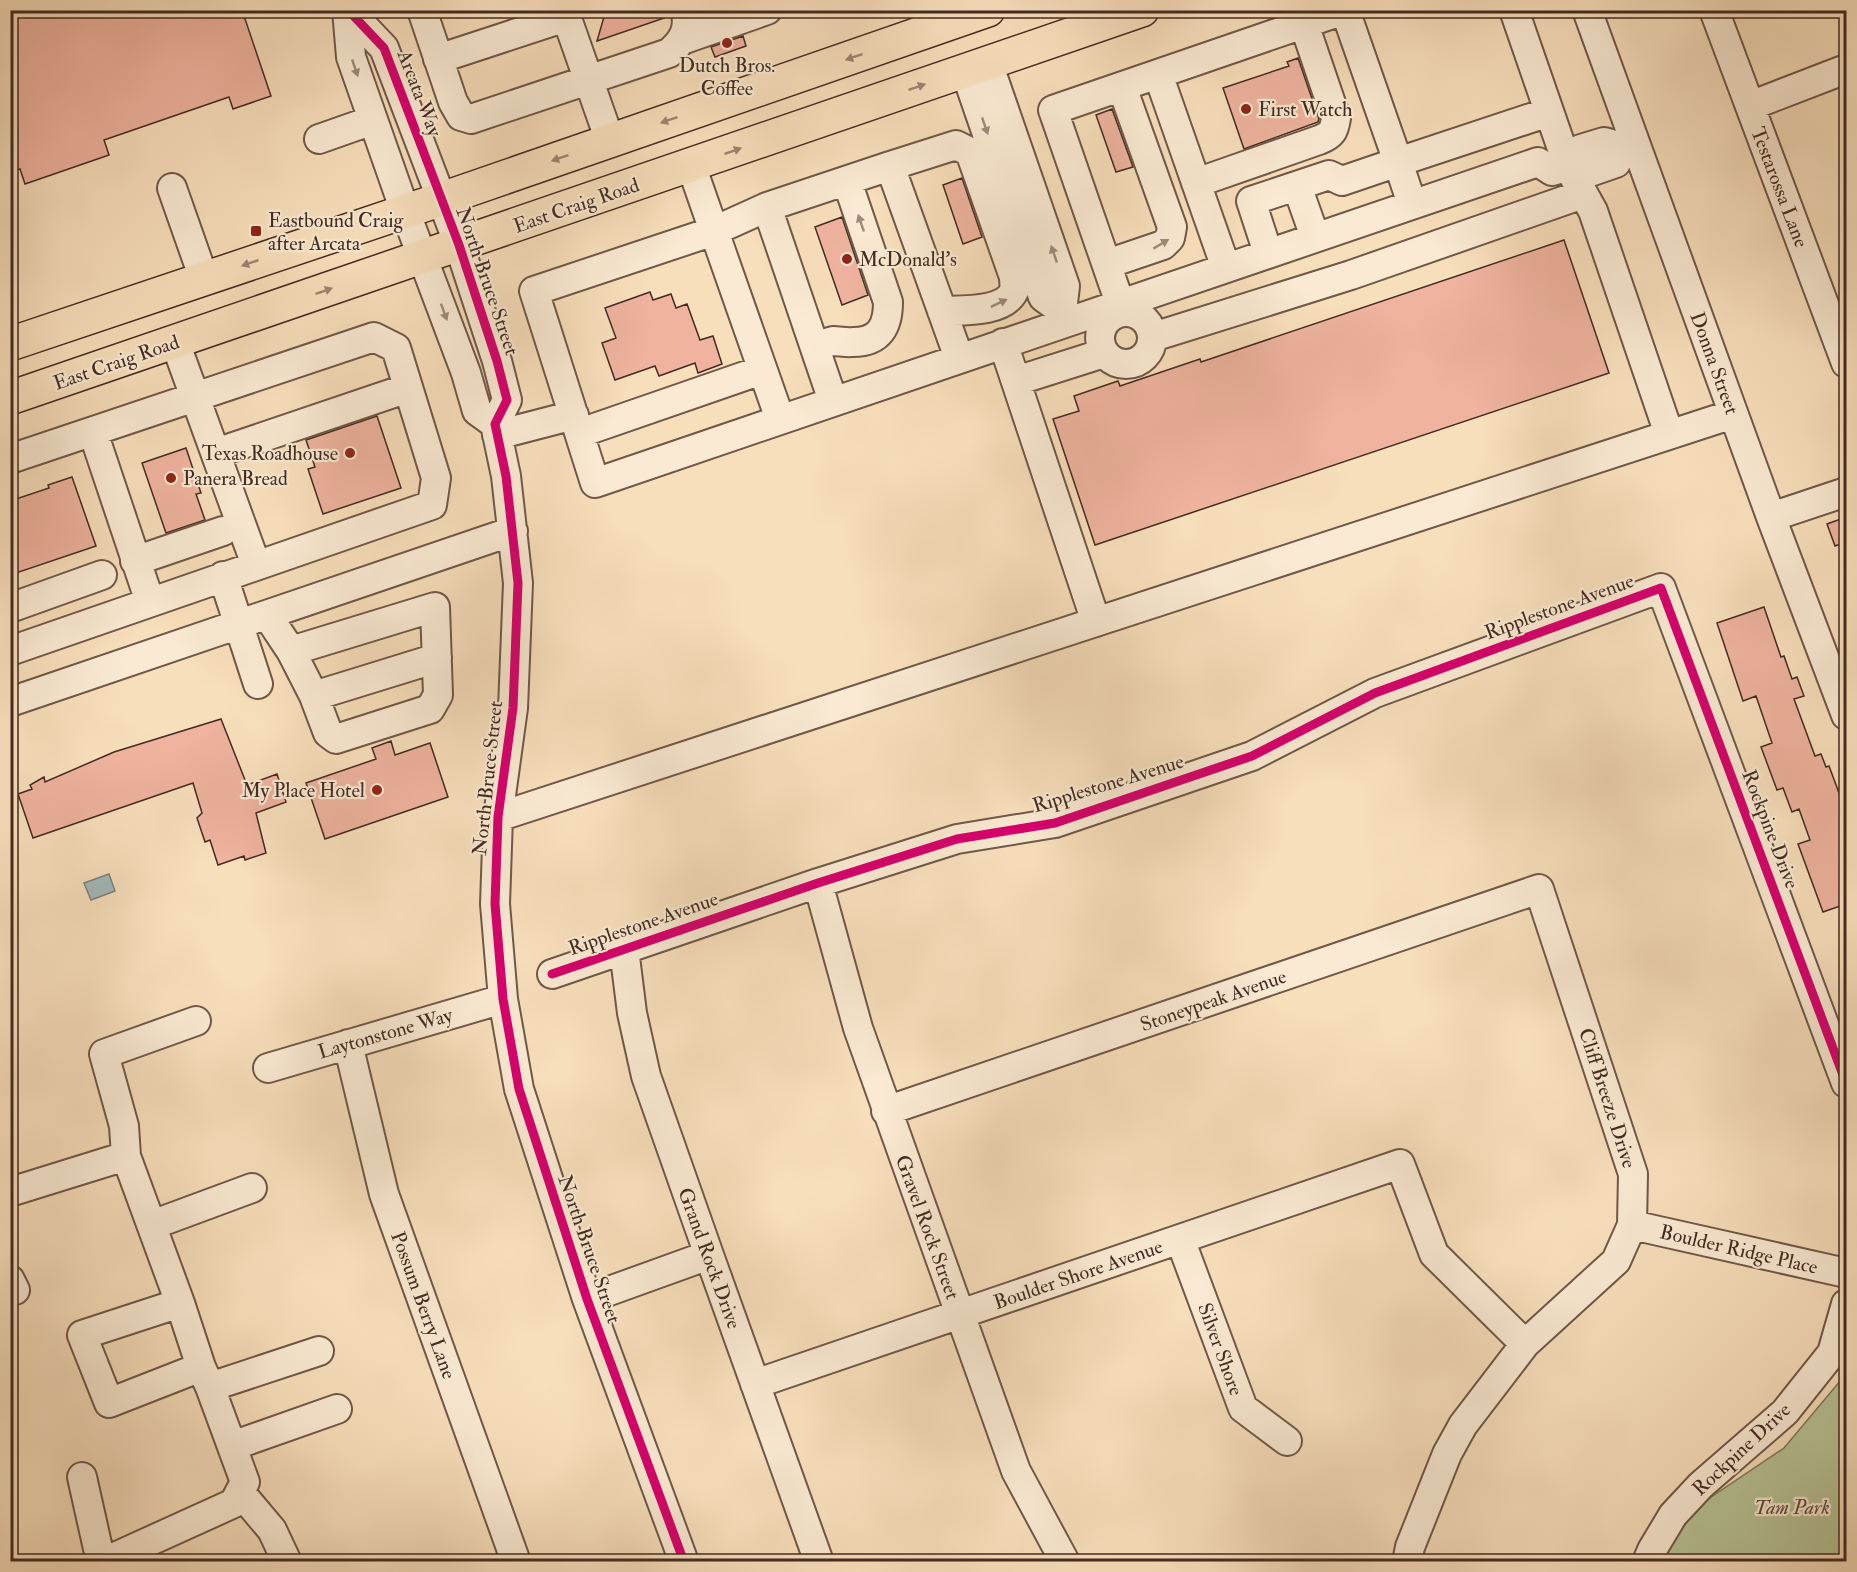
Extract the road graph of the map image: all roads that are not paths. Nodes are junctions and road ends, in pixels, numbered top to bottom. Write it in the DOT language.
graph roads {
  1 [pos="347,10"];
  2 [pos="422,10"];
  3 [pos="1142,10"];
  4 [pos="1344,10"];
  5 [pos="1514,10"];
  6 [pos="1587,10"];
  7 [pos="1714,10"];
  8 [pos="749,12"];
  9 [pos="565,14"];
  10 [pos="964,15"];
  11 [pos="1304,24"];
  12 [pos="684,25"];
  13 [pos="438,59"];
  14 [pos="977,67"];
  15 [pos="1846,69"];
  16 [pos="1158,74"];
  17 [pos="589,80"];
  18 [pos="1122,87"];
  19 [pos="1750,106"];
  20 [pos="1549,112"];
  21 [pos="373,120"];
  22 [pos="319,139"];
  23 [pos="610,141"];
  24 [pos="1629,145"];
  25 [pos="1398,162"];
  26 [pos="691,165"];
  27 [pos="1572,165"];
  28 [pos="890,166"];
  29 [pos="847,181"];
  30 [pos="1342,181"];
  31 [pos="1196,183"];
  32 [pos="1297,186"];
  33 [pos="172,188"];
  34 [pos="1583,194"];
  35 [pos="441,199"];
  36 [pos="1412,204"];
  37 [pos="767,207"];
  38 [pos="405,211"];
  39 [pos="1356,223"];
  40 [pos="714,231"];
  41 [pos="1315,237"];
  42 [pos="459,245"];
  43 [pos="1268,253"];
  44 [pos="424,257"];
  45 [pos="1107,264"];
  46 [pos="1226,268"];
  47 [pos="204,279"];
  48 [pos="1122,308"];
  49 [pos="942,311"];
  50 [pos="1064,316"];
  51 [pos="1153,337"];
  52 [pos="175,342"];
  53 [pos="1003,343"];
  54 [pos="10,344"];
  55 [pos="824,345"];
  56 [pos="1104,353"];
  57 [pos="959,358"];
  58 [pos="1846,363"];
  59 [pos="762,370"];
  60 [pos="1016,381"];
  61 [pos="408,388"];
  62 [pos="10,398"];
  63 [pos="196,398"];
  64 [pos="833,401"];
  65 [pos="1733,414"];
  66 [pos="780,419"];
  67 [pos="577,424"];
  68 [pos="496,430"];
  69 [pos="93,432"];
  70 [pos="1669,435"];
  71 [pos="216,453"];
  72 [pos="10,459"];
  73 [pos="1846,492"];
  74 [pos="1772,517"];
  75 [pos="223,531"];
  76 [pos="513,531"];
  77 [pos="135,561"];
  78 [pos="255,565"];
  79 [pos="102,575"];
  80 [pos="223,576"];
  81 [pos="1661,588"];
  82 [pos="150,602"];
  83 [pos="10,608"];
  84 [pos="267,615"];
  85 [pos="1096,621"];
  86 [pos="238,625"];
  87 [pos="10,651"];
  88 [pos="291,651"];
  89 [pos="437,658"];
  90 [pos="258,684"];
  91 [pos="314,696"];
  92 [pos="10,702"];
  93 [pos="1846,715"];
  94 [pos="498,817"];
  95 [pos="818,883"];
  96 [pos="1539,889"];
  97 [pos="624,949"];
  98 [pos="552,974"];
  99 [pos="502,999"];
  100 [pos="196,1021"];
  101 [pos="348,1044"];
  102 [pos="268,1068"];
  103 [pos="1846,1083"];
  104 [pos="886,1111"];
  105 [pos="126,1156"];
  106 [pos="252,1188"];
  107 [pos="10,1192"];
  108 [pos="152,1225"];
  109 [pos="1632,1225"];
  110 [pos="1180,1239"];
  111 [pos="709,1255"];
  112 [pos="1846,1273"];
  113 [pos="587,1299"];
  114 [pos="180,1303"];
  115 [pos="1846,1304"];
  116 [pos="960,1314"];
  117 [pos="1525,1344"];
  118 [pos="319,1351"];
  119 [pos="206,1377"];
  120 [pos="755,1384"];
  121 [pos="337,1408"];
  122 [pos="1287,1441"];
  123 [pos="232,1446"];
  124 [pos="82,1477"];
  125 [pos="240,1492"];
  126 [pos="111,1560"];
  127 [pos="287,1562"];
  128 [pos="516,1562"];
  129 [pos="684,1562"];
  130 [pos="819,1562"];
  131 [pos="1065,1562"];
  132 [pos="1407,1562"];
  133 [pos="1647,1562"];
  1 -- 21 [label="street, Arcata Way, one-way"];
  1 -- 35 [label="street, Arcata Way"];
  2 -- 13 [label="street"];
  3 -- 14 [label="main road, East Craig Road"];
  4 -- 11 [label="street"];
  4 -- 25 [label="street"];
  5 -- 20 [label="street"];
  6 -- 24 [label="street, Donna Street"];
  7 -- 19 [label="street, Testarossa Lane"];
  8 -- 12 [label="street"];
  9 -- 13 [label="street"];
  9 -- 17 [label="street"];
  10 -- 14 [label="main road"];
  10 -- 23 [label="main road, one-way"];
  11 -- 16 [label="street"];
  11 -- 31 [label="street"];
  12 -- 17 [label="street"];
  13 -- 17 [label="street"];
  26 -- 14 [label="main road, East Craig Road, one-way"];
  14 -- 50 [label="street"];
  15 -- 19 [label="street"];
  16 -- 18 [label="street"];
  16 -- 31 [label="street"];
  17 -- 23 [label="street"];
  45 -- 18 [label="street, one-way"];
  18 -- 45 [label="street"];
  19 -- 58 [label="street, Testarossa Lane"];
  20 -- 25 [label="street"];
  20 -- 27 [label="street"];
  21 -- 22 [label="street"];
  21 -- 38 [label="street, Arcata Way"];
  23 -- 35 [label="main road, one-way"];
  24 -- 27 [label="street"];
  24 -- 65 [label="street, Donna Street"];
  25 -- 30 [label="street"];
  25 -- 36 [label="street"];
  26 -- 40 [label="street"];
  26 -- 42 [label="main road, East Craig Road"];
  27 -- 34 [label="street"];
  27 -- 36 [label="street"];
  28 -- 29 [label="street"];
  28 -- 49 [label="street"];
  49 -- 28 [label="street, one-way"];
  29 -- 37 [label="street"];
  55 -- 29 [label="street, one-way"];
  30 -- 32 [label="street"];
  30 -- 39 [label="street"];
  31 -- 46 [label="street"];
  32 -- 41 [label="street"];
  32 -- 43 [label="street"];
  33 -- 47 [label="street"];
  34 -- 51 [label="street"];
  34 -- 70 [label="street"];
  35 -- 38 [label="main road"];
  35 -- 42 [label="street, North Bruce Street"];
  36 -- 39 [label="street"];
  37 -- 40 [label="street"];
  37 -- 55 [label="street"];
  38 -- 44 [label="street"];
  38 -- 47 [label="main road, one-way"];
  39 -- 41 [label="street"];
  40 -- 59 [label="street"];
  40 -- 67 [label="street"];
  41 -- 43 [label="street"];
  42 -- 44 [label="main road, East Craig Road"];
  42 -- 68 [label="street, North Bruce Street"];
  43 -- 46 [label="street"];
  52 -- 44 [label="main road, East Craig Road, one-way"];
  44 -- 68 [label="street, one-way"];
  45 -- 48 [label="street"];
  46 -- 48 [label="street"];
  47 -- 54 [label="main road"];
  48 -- 50 [label="street"];
  48 -- 51 [label="street"];
  48 -- 56 [label="street"];
  49 -- 57 [label="street"];
  50 -- 53 [label="street"];
  51 -- 56 [label="street"];
  52 -- 62 [label="main road, East Craig Road"];
  52 -- 63 [label="street"];
  53 -- 57 [label="street"];
  53 -- 60 [label="street"];
  55 -- 64 [label="street"];
  56 -- 60 [label="street"];
  57 -- 64 [label="street"];
  59 -- 66 [label="street"];
  59 -- 67 [label="street"];
  60 -- 85 [label="street"];
  61 -- 63 [label="street"];
  61 -- 71 [label="street"];
  61 -- 78 [label="street"];
  63 -- 69 [label="street"];
  63 -- 71 [label="street"];
  64 -- 66 [label="street"];
  65 -- 70 [label="street"];
  65 -- 74 [label="street, Donna Street"];
  66 -- 67 [label="street"];
  67 -- 68 [label="street"];
  68 -- 76 [label="street, North Bruce Street"];
  69 -- 72 [label="street"];
  69 -- 77 [label="street"];
  70 -- 85 [label="street"];
  71 -- 78 [label="street"];
  73 -- 74 [label="street"];
  74 -- 93 [label="street, Donna Street"];
  75 -- 77 [label="street"];
  76 -- 84 [label="street"];
  76 -- 94 [label="street, North Bruce Street"];
  77 -- 82 [label="street"];
  78 -- 80 [label="street"];
  79 -- 83 [label="street"];
  80 -- 82 [label="street"];
  80 -- 86 [label="street"];
  81 -- 95 [label="street, Ripplestone Avenue"];
  81 -- 103 [label="street, Rockpine Drive"];
  82 -- 87 [label="street"];
  84 -- 86 [label="street"];
  84 -- 88 [label="street"];
  85 -- 94 [label="street"];
  86 -- 90 [label="street"];
  86 -- 92 [label="street"];
  88 -- 89 [label="street"];
  88 -- 91 [label="street"];
  89 -- 91 [label="street"];
  89 -- 91 [label="street"];
  94 -- 99 [label="street, North Bruce Street"];
  95 -- 97 [label="street, Ripplestone Avenue"];
  95 -- 104 [label="street, Gravel Rock Street"];
  96 -- 104 [label="street, Stoneypeak Avenue"];
  96 -- 109 [label="street, Cliff Breeze Drive"];
  97 -- 98 [label="street, Ripplestone Avenue"];
  97 -- 111 [label="street, Grand Rock Drive"];
  99 -- 101 [label="street, Laytonstone Way"];
  99 -- 113 [label="street, North Bruce Street"];
  100 -- 105 [label="street"];
  101 -- 102 [label="street, Laytonstone Way"];
  101 -- 128 [label="street, Possum Berry Lane"];
  104 -- 116 [label="street, Gravel Rock Street"];
  105 -- 107 [label="street"];
  105 -- 108 [label="street"];
  106 -- 108 [label="street"];
  108 -- 114 [label="street"];
  109 -- 112 [label="street, Boulder Ridge Place"];
  109 -- 117 [label="street, Cliff Breeze Drive"];
  110 -- 116 [label="street, Boulder Shore Avenue"];
  110 -- 117 [label="street, Boulder Shore Avenue"];
  110 -- 122 [label="street, Silver Shore"];
  111 -- 113 [label="street"];
  111 -- 120 [label="street, Grand Rock Drive"];
  113 -- 129 [label="street, North Bruce Street"];
  114 -- 119 [label="street"];
  114 -- 119 [label="street"];
  115 -- 133 [label="street, Rockpine Drive"];
  116 -- 120 [label="street, Boulder Shore Avenue"];
  116 -- 131 [label="street, Gravel Rock Street"];
  117 -- 132 [label="street, Cliff Breeze Drive"];
  118 -- 119 [label="street"];
  119 -- 123 [label="street"];
  120 -- 130 [label="street, Grand Rock Drive"];
  121 -- 123 [label="street"];
  123 -- 125 [label="street"];
  124 -- 126 [label="street"];
  125 -- 126 [label="street"];
  125 -- 127 [label="street"];
}
